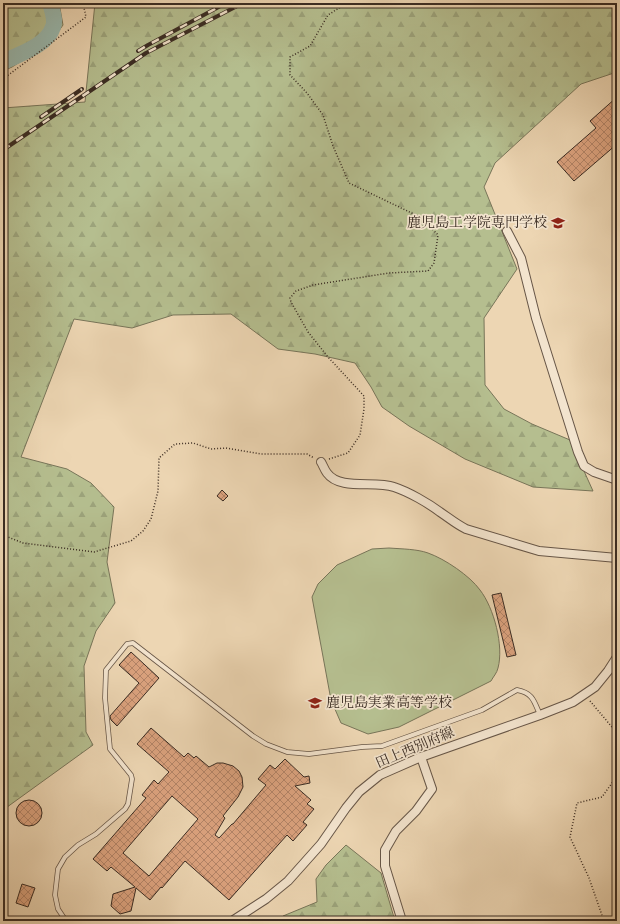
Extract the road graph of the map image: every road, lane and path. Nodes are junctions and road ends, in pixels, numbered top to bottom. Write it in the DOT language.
graph roads {
  1 [pos="83,3"];
  2 [pos="347,3"];
  3 [pos="3,79"];
  4 [pos="507,231"];
  5 [pos="321,462"];
  6 [pos="617,480"];
  7 [pos="3,535"];
  8 [pos="617,558"];
  9 [pos="617,657"];
  10 [pos="585,695"];
  11 [pos="540,715"];
  12 [pos="617,733"];
  13 [pos="421,757"];
  14 [pos="617,776"];
  15 [pos="66,921"];
  16 [pos="232,921"];
  17 [pos="402,921"];
  18 [pos="604,921"];
  1 -- 3 [label="path"];
  2 -- 5 [label="path"];
  4 -- 6 [label="street"];
  5 -- 7 [label="path"];
  5 -- 8 [label="street"];
  9 -- 10 [label="street, 田上西別府線"];
  10 -- 11 [label="street, 田上西別府線"];
  10 -- 12 [label="path"];
  11 -- 13 [label="street, 田上西別府線"];
  11 -- 15 [label="lane"];
  13 -- 16 [label="street, 田上西別府線"];
  13 -- 17 [label="street"];
  14 -- 18 [label="path"];
}
